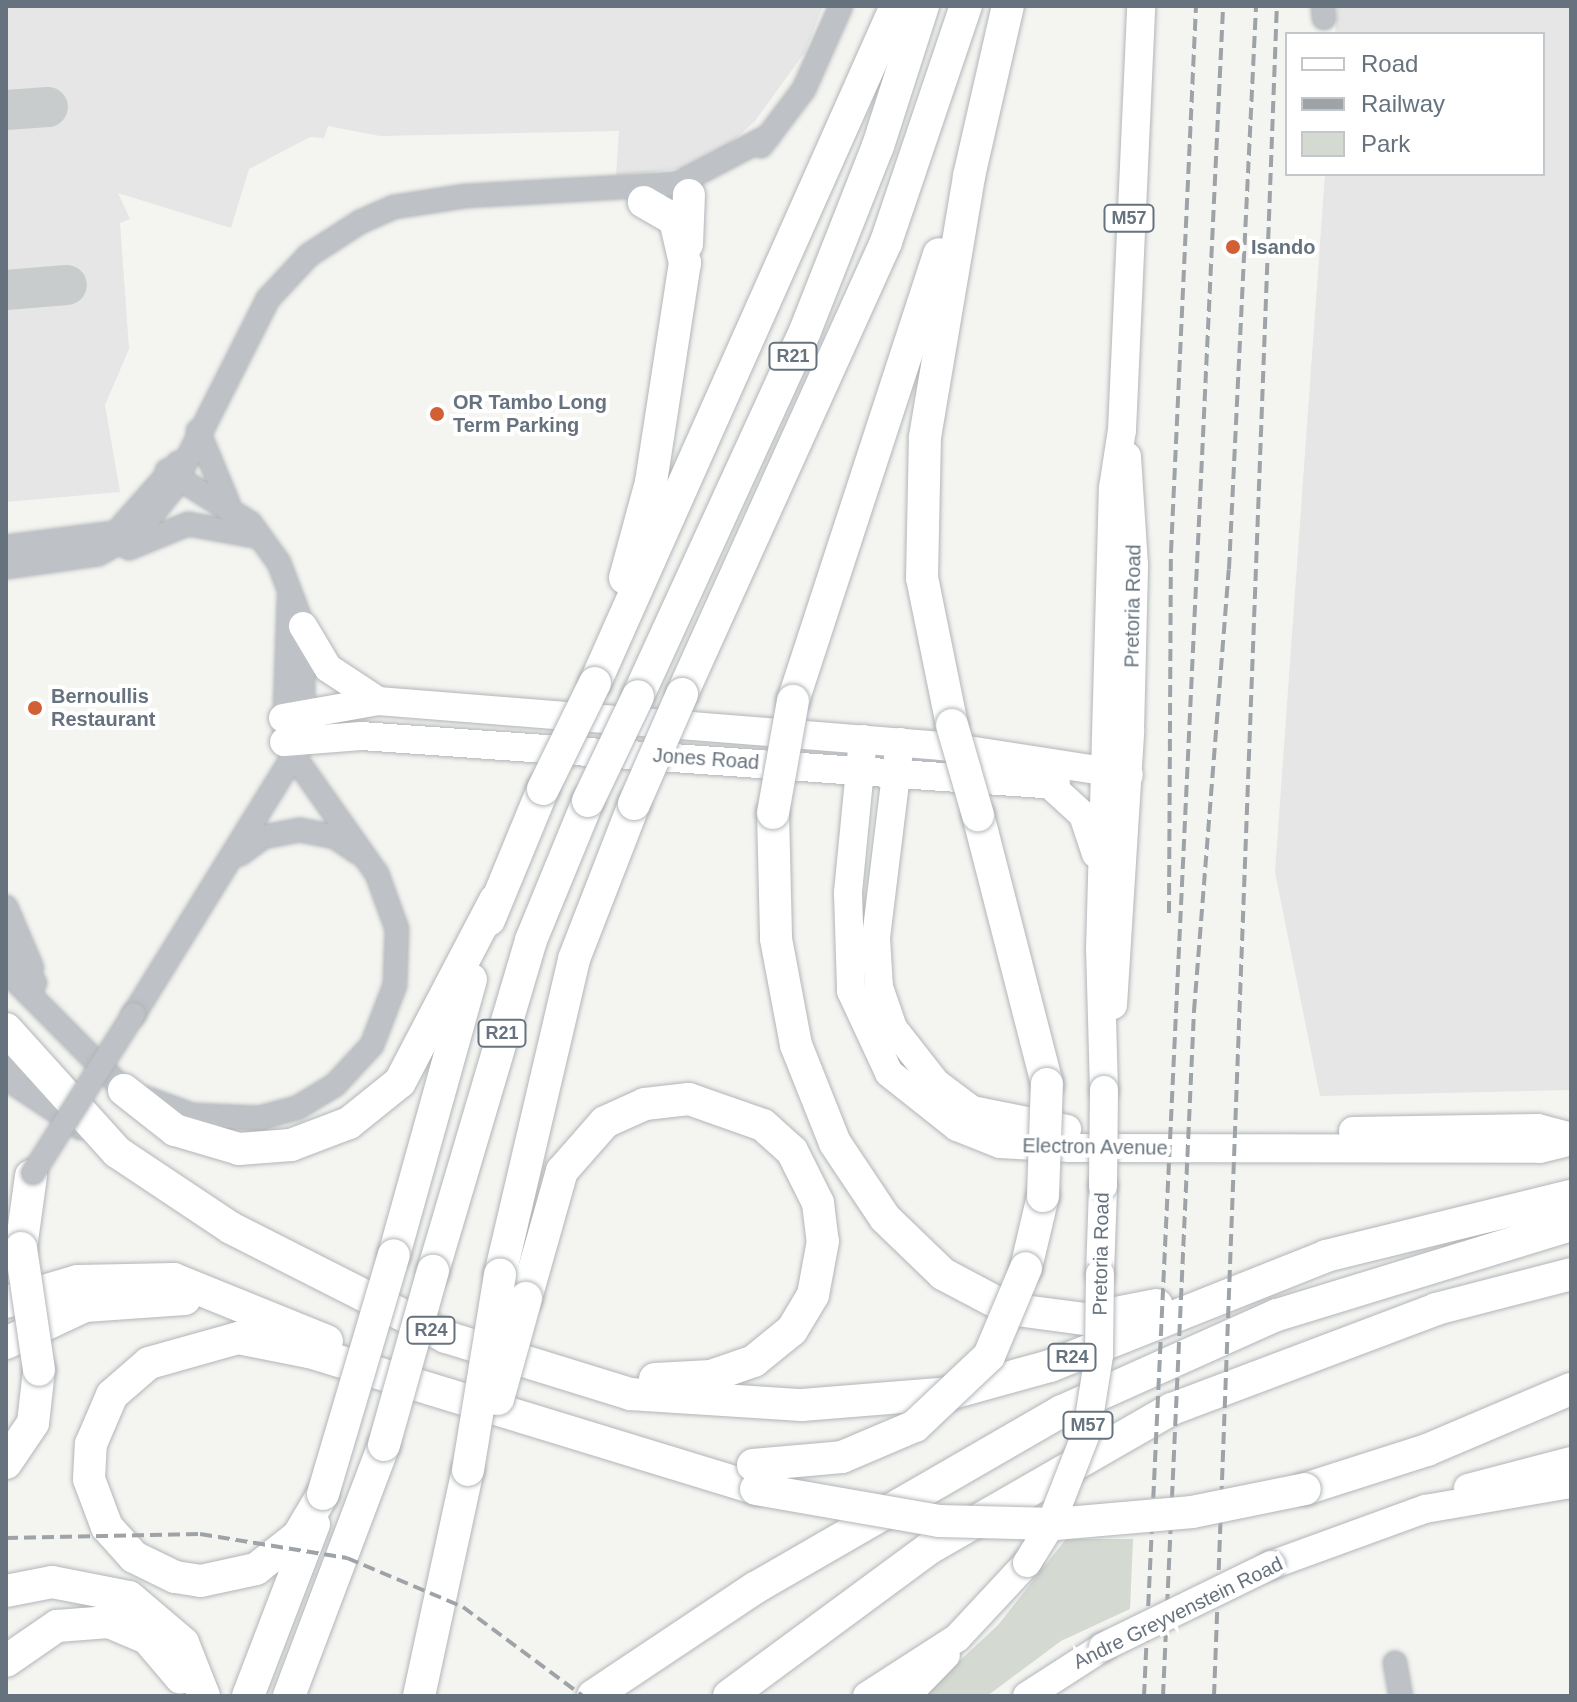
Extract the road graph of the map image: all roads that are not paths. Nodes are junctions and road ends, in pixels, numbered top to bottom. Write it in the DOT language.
graph roads {
  1 [pos="841,6"];
  2 [pos="896,6"];
  3 [pos="923,6"];
  4 [pos="966,6"];
  5 [pos="1008,6"];
  6 [pos="1141,6"];
  7 [pos="769,136"];
  8 [pos="969,176"];
  9 [pos="561,195"];
  10 [pos="689,195"];
  11 [pos="644,202"];
  12 [pos="685,251"];
  13 [pos="198,431"];
  14 [pos="177,468"];
  15 [pos="231,507"];
  16 [pos="261,537"];
  17 [pos="109,542"];
  18 [pos="6,547"];
  19 [pos="6,567"];
  20 [pos="289,598"];
  21 [pos="303,626"];
  22 [pos="601,669"];
  23 [pos="378,701"];
  24 [pos="293,735"];
  25 [pos="863,739"];
  26 [pos="900,742"];
  27 [pos="806,766"];
  28 [pos="860,771"];
  29 [pos="896,775"];
  30 [pos="946,778"];
  31 [pos="1118,781"];
  32 [pos="1049,784"];
  33 [pos="890,819"];
  34 [pos="852,841"];
  35 [pos="368,860"];
  36 [pos="222,872"];
  37 [pos="1102,877"];
  38 [pos="495,900"];
  39 [pos="6,907"];
  40 [pos="6,947"];
  41 [pos="6,971"];
  42 [pos="41,990"];
  43 [pos="1107,1021"];
  44 [pos="6,1029"];
  45 [pos="72,1040"];
  46 [pos="6,1056"];
  47 [pos="47,1074"];
  48 [pos="6,1078"];
  49 [pos="124,1090"];
  50 [pos="1571,1139"];
  51 [pos="117,1152"];
  52 [pos="32,1175"];
  53 [pos="1571,1196"];
  54 [pos="6,1203"];
  55 [pos="1571,1225"];
  56 [pos="1409,1230"];
  57 [pos="1571,1274"];
  58 [pos="6,1302"];
  59 [pos="289,1324"];
  60 [pos="6,1343"];
  61 [pos="556,1375"];
  62 [pos="1571,1389"];
  63 [pos="444,1392"];
  64 [pos="1571,1461"];
  65 [pos="6,1463"];
  66 [pos="755,1477"];
  67 [pos="470,1478"];
  68 [pos="1571,1484"];
  69 [pos="321,1500"];
  70 [pos="1425,1509"];
  71 [pos="6,1591"];
  72 [pos="957,1638"];
  73 [pos="6,1661"];
  74 [pos="1395,1663"];
  75 [pos="189,1696"];
  76 [pos="204,1696"];
  77 [pos="248,1696"];
  78 [pos="289,1696"];
  79 [pos="419,1696"];
  80 [pos="593,1696"];
  81 [pos="729,1696"];
  82 [pos="867,1696"];
  83 [pos="906,1696"];
  84 [pos="1027,1696"];
  85 [pos="1401,1696"];
  1 -- 7 [label="street"];
  2 -- 22 [label="highway"];
  3 -- 78 [label="highway, R21, bridge"];
  4 -- 67 [label="highway, R21, bridge"];
  5 -- 8 [label="highway"];
  6 -- 31 [label="main road, Pretoria Road / M57"];
  7 -- 9 [label="street"];
  7 -- 10 [label="street"];
  8 -- 56 [label="highway, bridge"];
  8 -- 66 [label="highway, bridge"];
  9 -- 11 [label="street"];
  9 -- 13 [label="street"];
  10 -- 11 [label="street"];
  10 -- 12 [label="highway"];
  11 -- 12 [label="highway"];
  12 -- 22 [label="highway"];
  13 -- 14 [label="street"];
  13 -- 15 [label="street"];
  14 -- 15 [label="street"];
  14 -- 17 [label="street"];
  15 -- 16 [label="street"];
  16 -- 17 [label="street"];
  16 -- 20 [label="street"];
  17 -- 18 [label="street"];
  17 -- 19 [label="street"];
  20 -- 21 [label="street"];
  20 -- 24 [label="street"];
  21 -- 23 [label="main road"];
  21 -- 24 [label="street"];
  22 -- 38 [label="highway, bridge"];
  23 -- 24 [label="main road"];
  23 -- 25 [label="main road, Jones Road"];
  24 -- 27 [label="main road, Jones Road"];
  24 -- 35 [label="street"];
  24 -- 36 [label="street"];
  25 -- 26 [label="main road, Jones Road"];
  25 -- 28 [label="main road, Electron Avenue"];
  26 -- 29 [label="main road, Electron Avenue"];
  26 -- 31 [label="main road, Jones Road"];
  27 -- 28 [label="main road, Jones Road"];
  27 -- 34 [label="main road"];
  28 -- 29 [label="main road, Jones Road"];
  28 -- 34 [label="main road, Electron Avenue"];
  29 -- 30 [label="main road, Jones Road"];
  29 -- 33 [label="main road, Electron Avenue"];
  30 -- 32 [label="main road, Jones Road"];
  30 -- 33 [label="main road"];
  31 -- 32 [label="main road, Jones Road"];
  31 -- 37 [label="main road, Pretoria Road / M57"];
  31 -- 43 [label="main road, Pretoria Road / M57"];
  32 -- 37 [label="main road"];
  33 -- 50 [label="main road, Electron Avenue"];
  34 -- 50 [label="main road, Electron Avenue"];
  35 -- 36 [label="street"];
  35 -- 49 [label="street"];
  36 -- 52 [label="street, bridge"];
  37 -- 43 [label="main road, Pretoria Road / M57"];
  38 -- 49 [label="highway"];
  38 -- 69 [label="highway, bridge"];
  39 -- 42 [label="street"];
  40 -- 42 [label="street"];
  41 -- 45 [label="street"];
  42 -- 45 [label="street"];
  43 -- 72 [label="main road, Pretoria Road / M57, bridge"];
  44 -- 47 [label="highway"];
  45 -- 49 [label="street"];
  46 -- 47 [label="street"];
  47 -- 51 [label="highway"];
  48 -- 51 [label="street"];
  51 -- 61 [label="highway, R24"];
  52 -- 54 [label="highway"];
  52 -- 65 [label="highway, bridge"];
  53 -- 56 [label="highway, R24"];
  55 -- 80 [label="highway"];
  56 -- 61 [label="highway, R24"];
  57 -- 81 [label="highway"];
  58 -- 59 [label="highway"];
  59 -- 60 [label="highway"];
  59 -- 63 [label="highway, R24"];
  61 -- 67 [label="highway, bridge"];
  62 -- 66 [label="highway, R24, bridge"];
  63 -- 66 [label="highway, R24"];
  63 -- 69 [label="highway"];
  64 -- 70 [label="main road, Andre Greyvenstein Road"];
  67 -- 79 [label="highway, R21"];
  68 -- 70 [label="main road, Andre Greyvenstein Road"];
  69 -- 77 [label="highway"];
  70 -- 84 [label="main road, Andre Greyvenstein Road, bridge"];
  71 -- 76 [label="highway"];
  72 -- 82 [label="main road, Pretoria Road / M57"];
  72 -- 83 [label="main road, Pretoria Road / M57"];
  73 -- 75 [label="highway"];
  74 -- 85 [label="street"];
}
